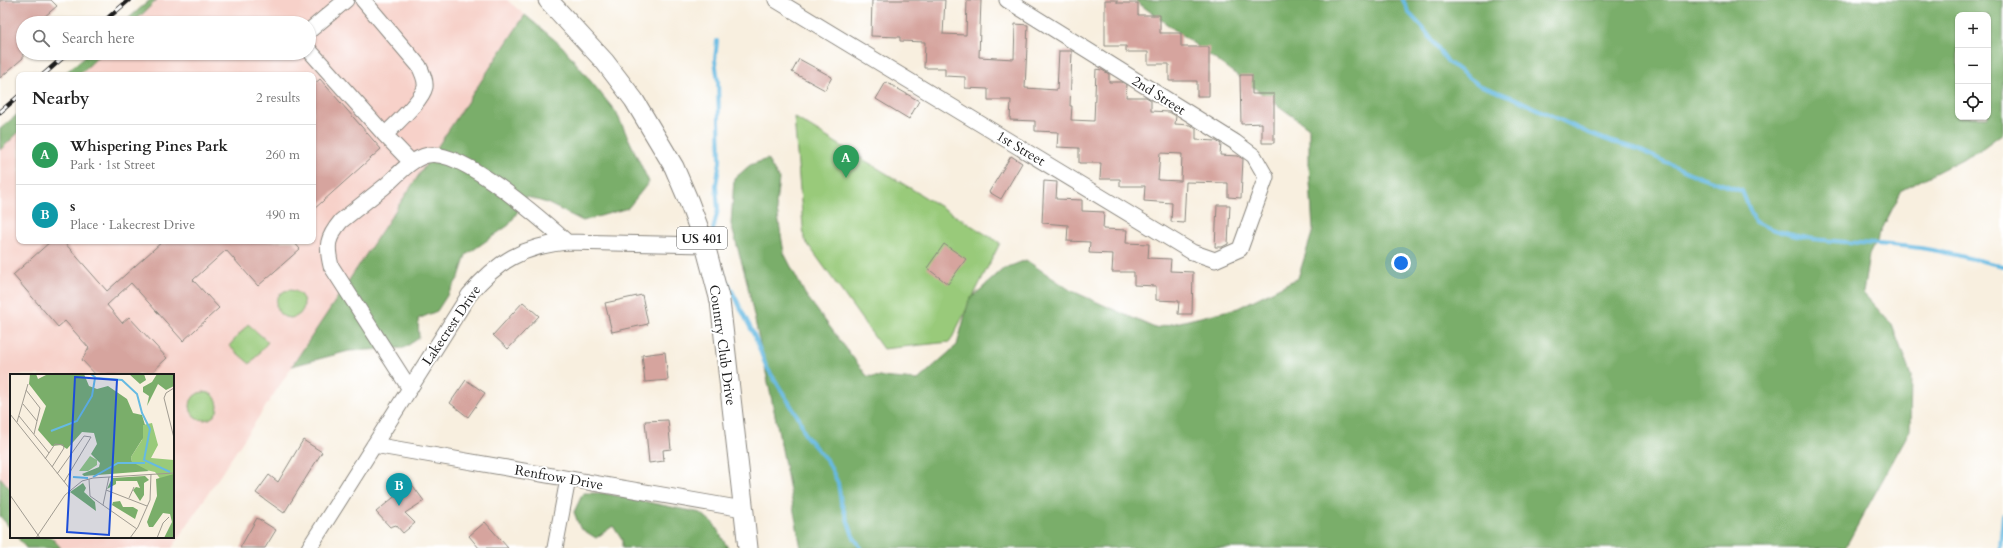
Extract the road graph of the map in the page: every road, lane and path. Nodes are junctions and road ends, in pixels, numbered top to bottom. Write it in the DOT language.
graph roads {
  1 [pos="346,0"];
  2 [pos="363,0"];
  3 [pos="776,0"];
  4 [pos="1007,0"];
  5 [pos="557,2"];
  6 [pos="316,25"];
  7 [pos="316,58"];
  8 [pos="385,136"];
  9 [pos="411,162"];
  10 [pos="1252,217"];
  11 [pos="567,242"];
  12 [pos="705,245"];
  13 [pos="410,389"];
  14 [pos="374,445"];
  15 [pos="568,478"];
  16 [pos="743,509"];
  17 [pos="309,548"];
  18 [pos="555,548"];
  19 [pos="748,548"];
  1 -- 6 [label="street"];
  2 -- 8 [label="street"];
  3 -- 10 [label="street, 1st Street"];
  4 -- 10 [label="street, 2nd Street"];
  5 -- 12 [label="main road, Country Club Drive / US 401"];
  7 -- 8 [label="street"];
  8 -- 9 [label="street"];
  9 -- 11 [label="street"];
  9 -- 13 [label="street"];
  11 -- 12 [label="street, Lakecrest Drive"];
  11 -- 13 [label="street, Lakecrest Drive"];
  12 -- 16 [label="main road, Country Club Drive / US 401"];
  13 -- 14 [label="street, Lakecrest Drive"];
  14 -- 15 [label="street, Renfrow Drive"];
  14 -- 17 [label="street, Lakecrest Drive"];
  15 -- 16 [label="street, Renfrow Drive"];
  15 -- 18 [label="street"];
  16 -- 19 [label="main road, Country Club Drive / US 401"];
}
